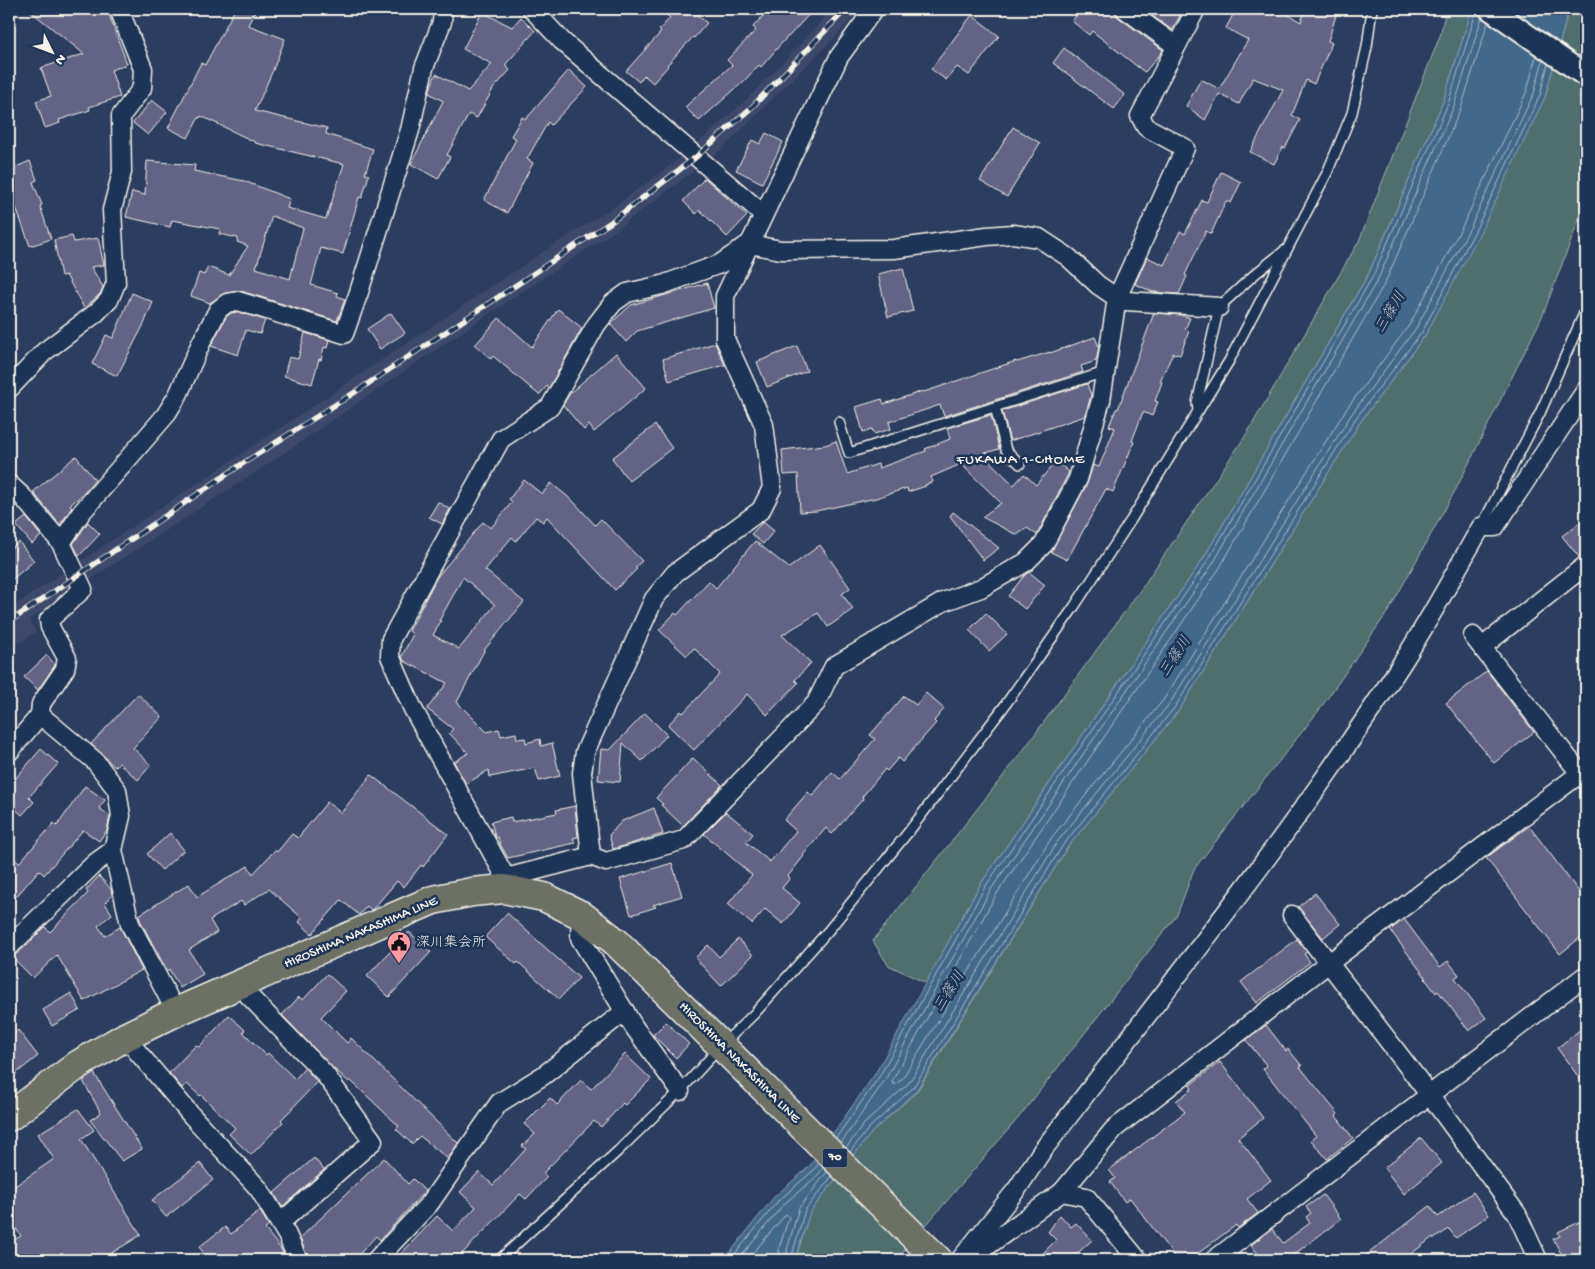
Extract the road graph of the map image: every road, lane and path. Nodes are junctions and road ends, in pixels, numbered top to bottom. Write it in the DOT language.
graph roads {
  1 [pos="119,9"];
  2 [pos="443,9"];
  3 [pos="532,9"];
  4 [pos="874,9"];
  5 [pos="1125,9"];
  6 [pos="1196,9"];
  7 [pos="1372,9"];
  8 [pos="1490,9"];
  9 [pos="1176,46"];
  10 [pos="1586,76"];
  11 [pos="763,214"];
  12 [pos="749,244"];
  13 [pos="1287,249"];
  14 [pos="1117,298"];
  15 [pos="1219,307"];
  16 [pos="1586,309"];
  17 [pos="1105,372"];
  18 [pos="9,389"];
  19 [pos="1586,390"];
  20 [pos="995,407"];
  21 [pos="1198,412"];
  22 [pos="838,422"];
  23 [pos="1020,464"];
  24 [pos="9,484"];
  25 [pos="1481,527"];
  26 [pos="61,544"];
  27 [pos="1586,566"];
  28 [pos="40,715"];
  29 [pos="9,752"];
  30 [pos="1584,774"];
  31 [pos="113,850"];
  32 [pos="591,856"];
  33 [pos="505,884"];
  34 [pos="581,915"];
  35 [pos="1292,915"];
  36 [pos="9,947"];
  37 [pos="1329,963"];
  38 [pos="1586,975"];
  39 [pos="243,983"];
  40 [pos="176,1012"];
  41 [pos="625,1012"];
  42 [pos="125,1037"];
  43 [pos="726,1050"];
  44 [pos="680,1091"];
  45 [pos="1429,1094"];
  46 [pos="9,1117"];
  47 [pos="1062,1192"];
  48 [pos="280,1223"];
  49 [pos="298,1260"];
  50 [pos="376,1260"];
  51 [pos="499,1260"];
  52 [pos="938,1260"];
  53 [pos="960,1260"];
  54 [pos="967,1260"];
  55 [pos="1138,1260"];
  56 [pos="1214,1260"];
  57 [pos="1538,1260"];
  1 -- 18 [label="street"];
  2 -- 26 [label="street"];
  3 -- 11 [label="street"];
  4 -- 11 [label="street"];
  5 -- 9 [label="street"];
  6 -- 9 [label="street"];
  7 -- 13 [label="lane"];
  8 -- 10 [label="street"];
  9 -- 14 [label="street"];
  11 -- 12 [label="street"];
  12 -- 14 [label="street"];
  12 -- 32 [label="street"];
  12 -- 33 [label="street"];
  13 -- 15 [label="lane"];
  13 -- 21 [label="lane"];
  14 -- 15 [label="street"];
  14 -- 17 [label="street"];
  15 -- 21 [label="lane"];
  16 -- 25 [label="lane"];
  17 -- 20 [label="lane"];
  17 -- 32 [label="street"];
  19 -- 25 [label="street"];
  20 -- 22 [label="lane"];
  20 -- 23 [label="lane"];
  21 -- 43 [label="lane"];
  24 -- 26 [label="street"];
  25 -- 53 [label="street"];
  26 -- 28 [label="street"];
  27 -- 30 [label="street"];
  28 -- 29 [label="street"];
  28 -- 31 [label="street"];
  30 -- 37 [label="street"];
  31 -- 36 [label="street"];
  31 -- 40 [label="street"];
  32 -- 33 [label="street"];
  33 -- 34 [label="main road, HIROSHIMA NAKASHIMA LINE / 70"];
  33 -- 39 [label="main road, HIROSHIMA NAKASHIMA LINE / 70"];
  34 -- 41 [label="street"];
  34 -- 43 [label="main road, HIROSHIMA NAKASHIMA LINE / 70"];
  35 -- 37 [label="street"];
  37 -- 45 [label="street"];
  37 -- 47 [label="street"];
  38 -- 45 [label="street"];
  39 -- 40 [label="main road, HIROSHIMA NAKASHIMA LINE / 70"];
  39 -- 48 [label="street"];
  40 -- 42 [label="main road, HIROSHIMA NAKASHIMA LINE / 70"];
  41 -- 44 [label="street"];
  41 -- 50 [label="street"];
  42 -- 46 [label="main road, HIROSHIMA NAKASHIMA LINE / 70"];
  42 -- 48 [label="street"];
  43 -- 44 [label="lane"];
  43 -- 52 [label="main road, HIROSHIMA NAKASHIMA LINE / 70"];
  44 -- 51 [label="lane"];
  45 -- 56 [label="street"];
  45 -- 57 [label="street"];
  47 -- 54 [label="street"];
  47 -- 55 [label="street"];
  48 -- 49 [label="street"];
}
